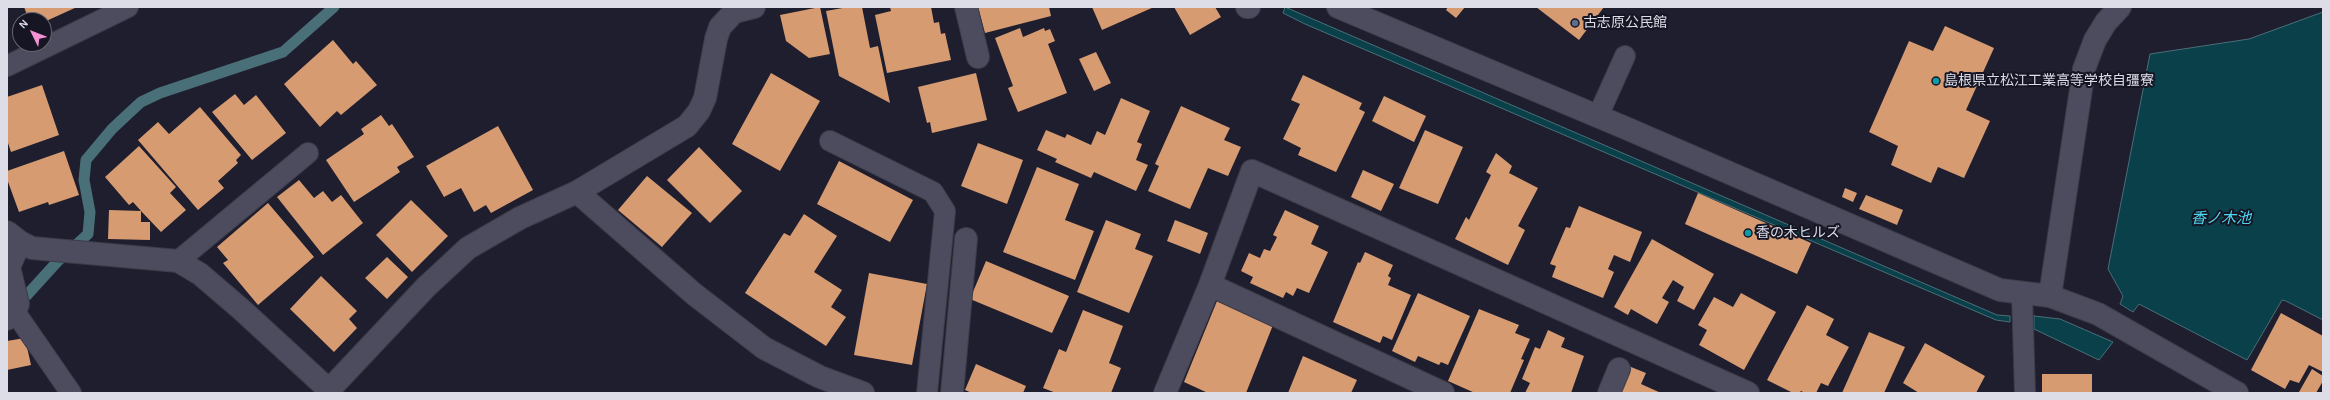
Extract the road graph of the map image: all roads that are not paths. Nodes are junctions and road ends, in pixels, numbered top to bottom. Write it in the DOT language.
graph roads {
  1 [pos="128,7"];
  2 [pos="754,7"];
  3 [pos="966,7"];
  4 [pos="1338,7"];
  5 [pos="2120,7"];
  6 [pos="1625,56"];
  7 [pos="978,57"];
  8 [pos="7,66"];
  9 [pos="1598,116"];
  10 [pos="830,140"];
  11 [pos="308,153"];
  12 [pos="577,192"];
  13 [pos="13,237"];
  14 [pos="966,239"];
  15 [pos="178,261"];
  16 [pos="1210,285"];
  17 [pos="2022,293"];
  18 [pos="2050,296"];
  19 [pos="13,311"];
  20 [pos="1618,369"];
  21 [pos="330,392"];
  22 [pos="71,393"];
  23 [pos="863,393"];
  24 [pos="927,393"];
  25 [pos="952,393"];
  26 [pos="1165,393"];
  27 [pos="1443,393"];
  28 [pos="1609,393"];
  29 [pos="1748,393"];
  30 [pos="2025,393"];
  31 [pos="2237,393"];
  1 -- 8 [label="lane"];
  2 -- 12 [label="street"];
  3 -- 7 [label="street"];
  4 -- 9 [label="street"];
  5 -- 18 [label="street"];
  6 -- 9 [label="lane"];
  9 -- 17 [label="street"];
  10 -- 24 [label="lane"];
  11 -- 15 [label="lane"];
  12 -- 21 [label="street"];
  12 -- 23 [label="street"];
  13 -- 15 [label="street"];
  13 -- 19 [label="street"];
  14 -- 25 [label="street"];
  15 -- 21 [label="street"];
  16 -- 26 [label="street"];
  16 -- 27 [label="street"];
  16 -- 29 [label="street"];
  17 -- 18 [label="street"];
  17 -- 30 [label="lane"];
  18 -- 31 [label="street"];
  19 -- 22 [label="lane"];
  20 -- 28 [label="street"];
}
